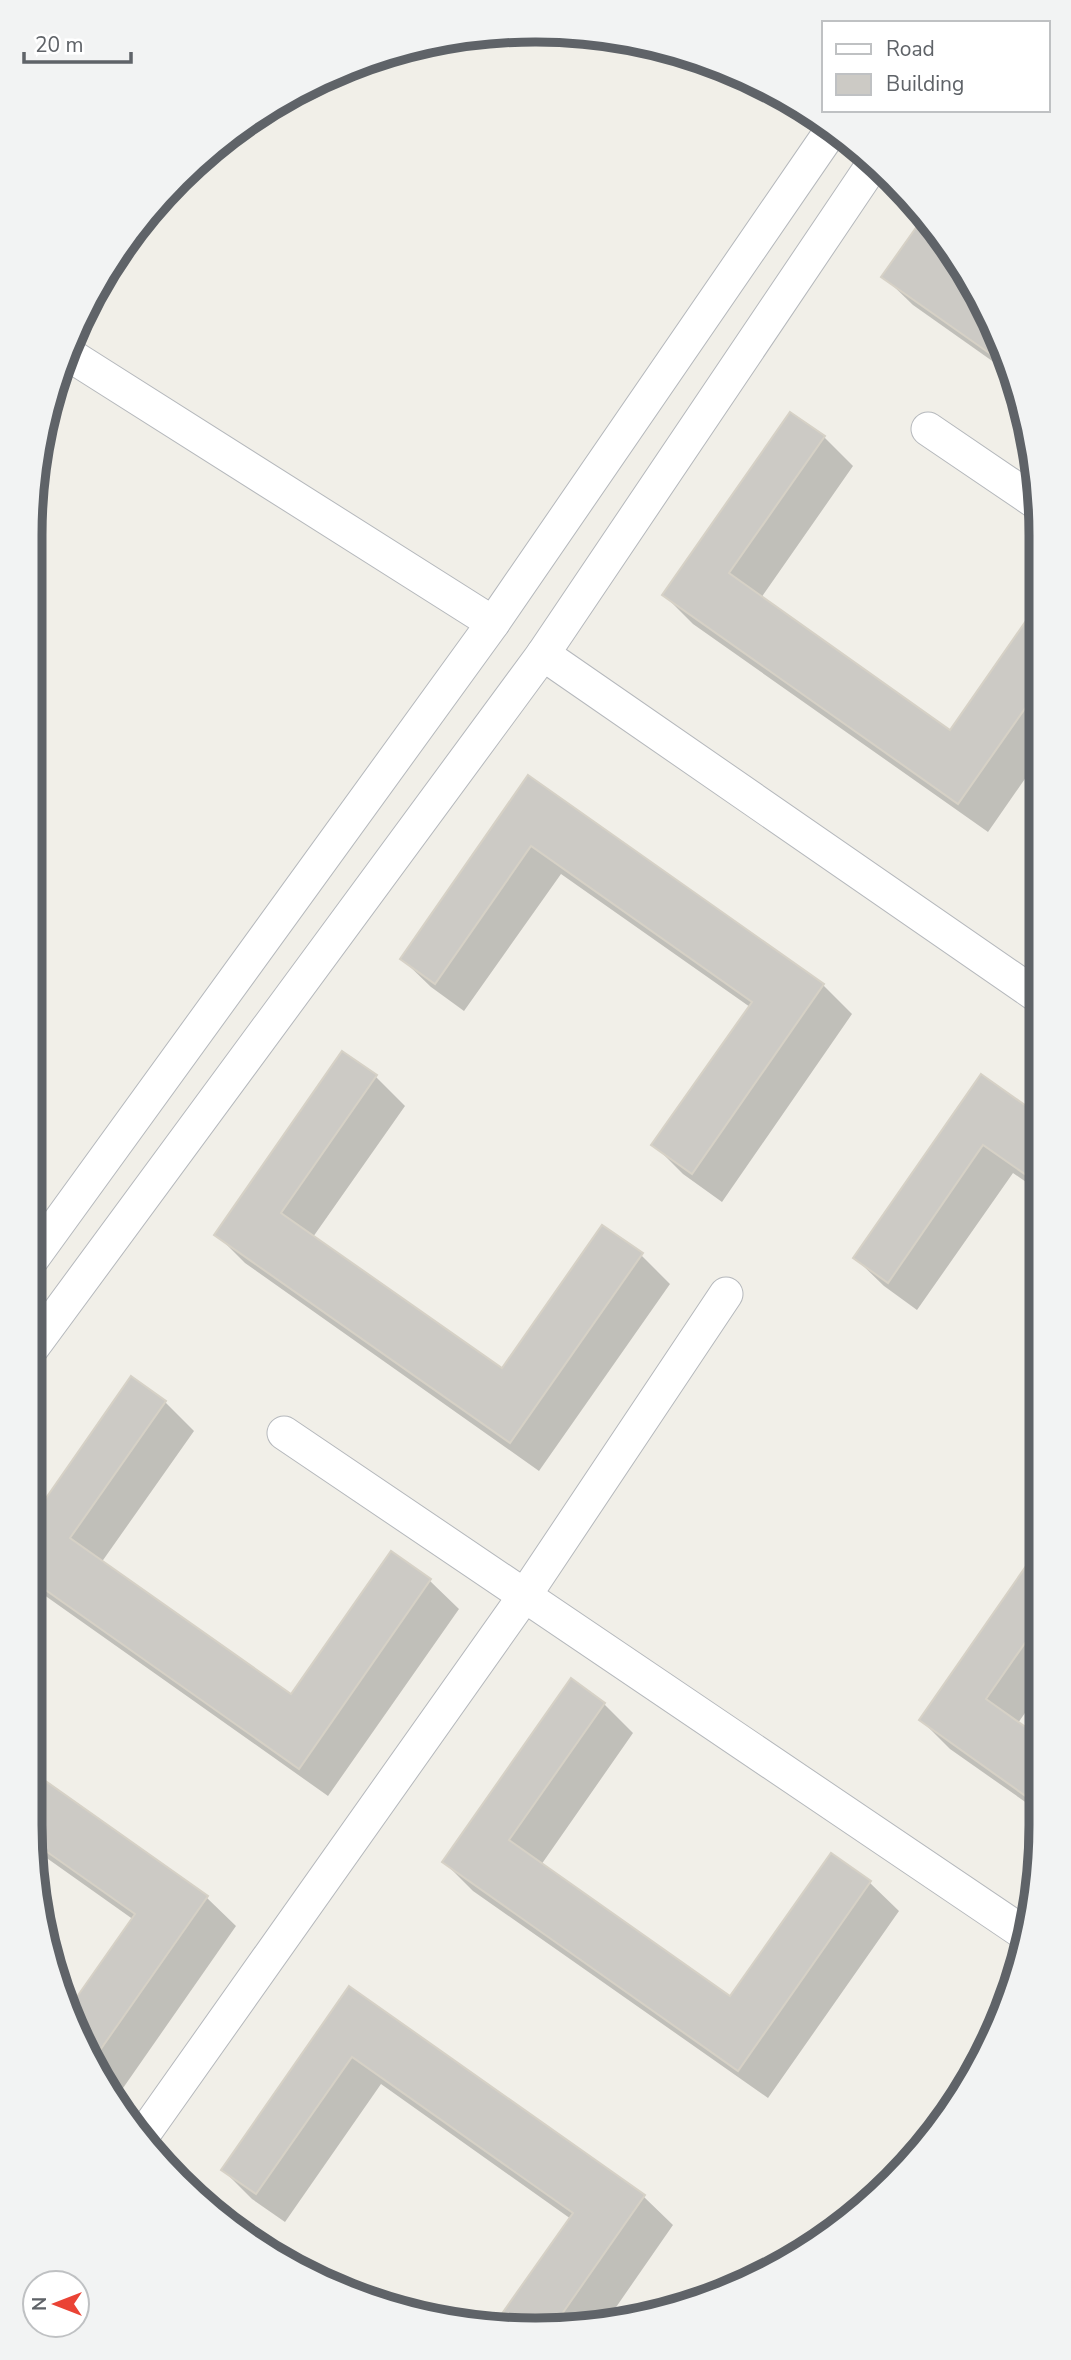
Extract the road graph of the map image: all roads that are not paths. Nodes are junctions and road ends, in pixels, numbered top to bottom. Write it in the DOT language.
graph roads {
  1 [pos="827,137"];
  2 [pos="868,171"];
  3 [pos="75,359"];
  4 [pos="928,429"];
  5 [pos="1027,496"];
  6 [pos="493,622"];
  7 [pos="543,654"];
  8 [pos="1029,990"];
  9 [pos="42,1245"];
  10 [pos="726,1294"];
  11 [pos="42,1335"];
  12 [pos="285,1433"];
  13 [pos="524,1595"];
  14 [pos="1018,1929"];
  15 [pos="147,2129"];
  1 -- 6 [label="street"];
  2 -- 7 [label="street"];
  3 -- 6 [label="street"];
  4 -- 5 [label="street"];
  6 -- 9 [label="street"];
  7 -- 8 [label="street"];
  7 -- 11 [label="street"];
  10 -- 13 [label="street"];
  12 -- 13 [label="street"];
  13 -- 14 [label="street"];
  13 -- 15 [label="street"];
}
